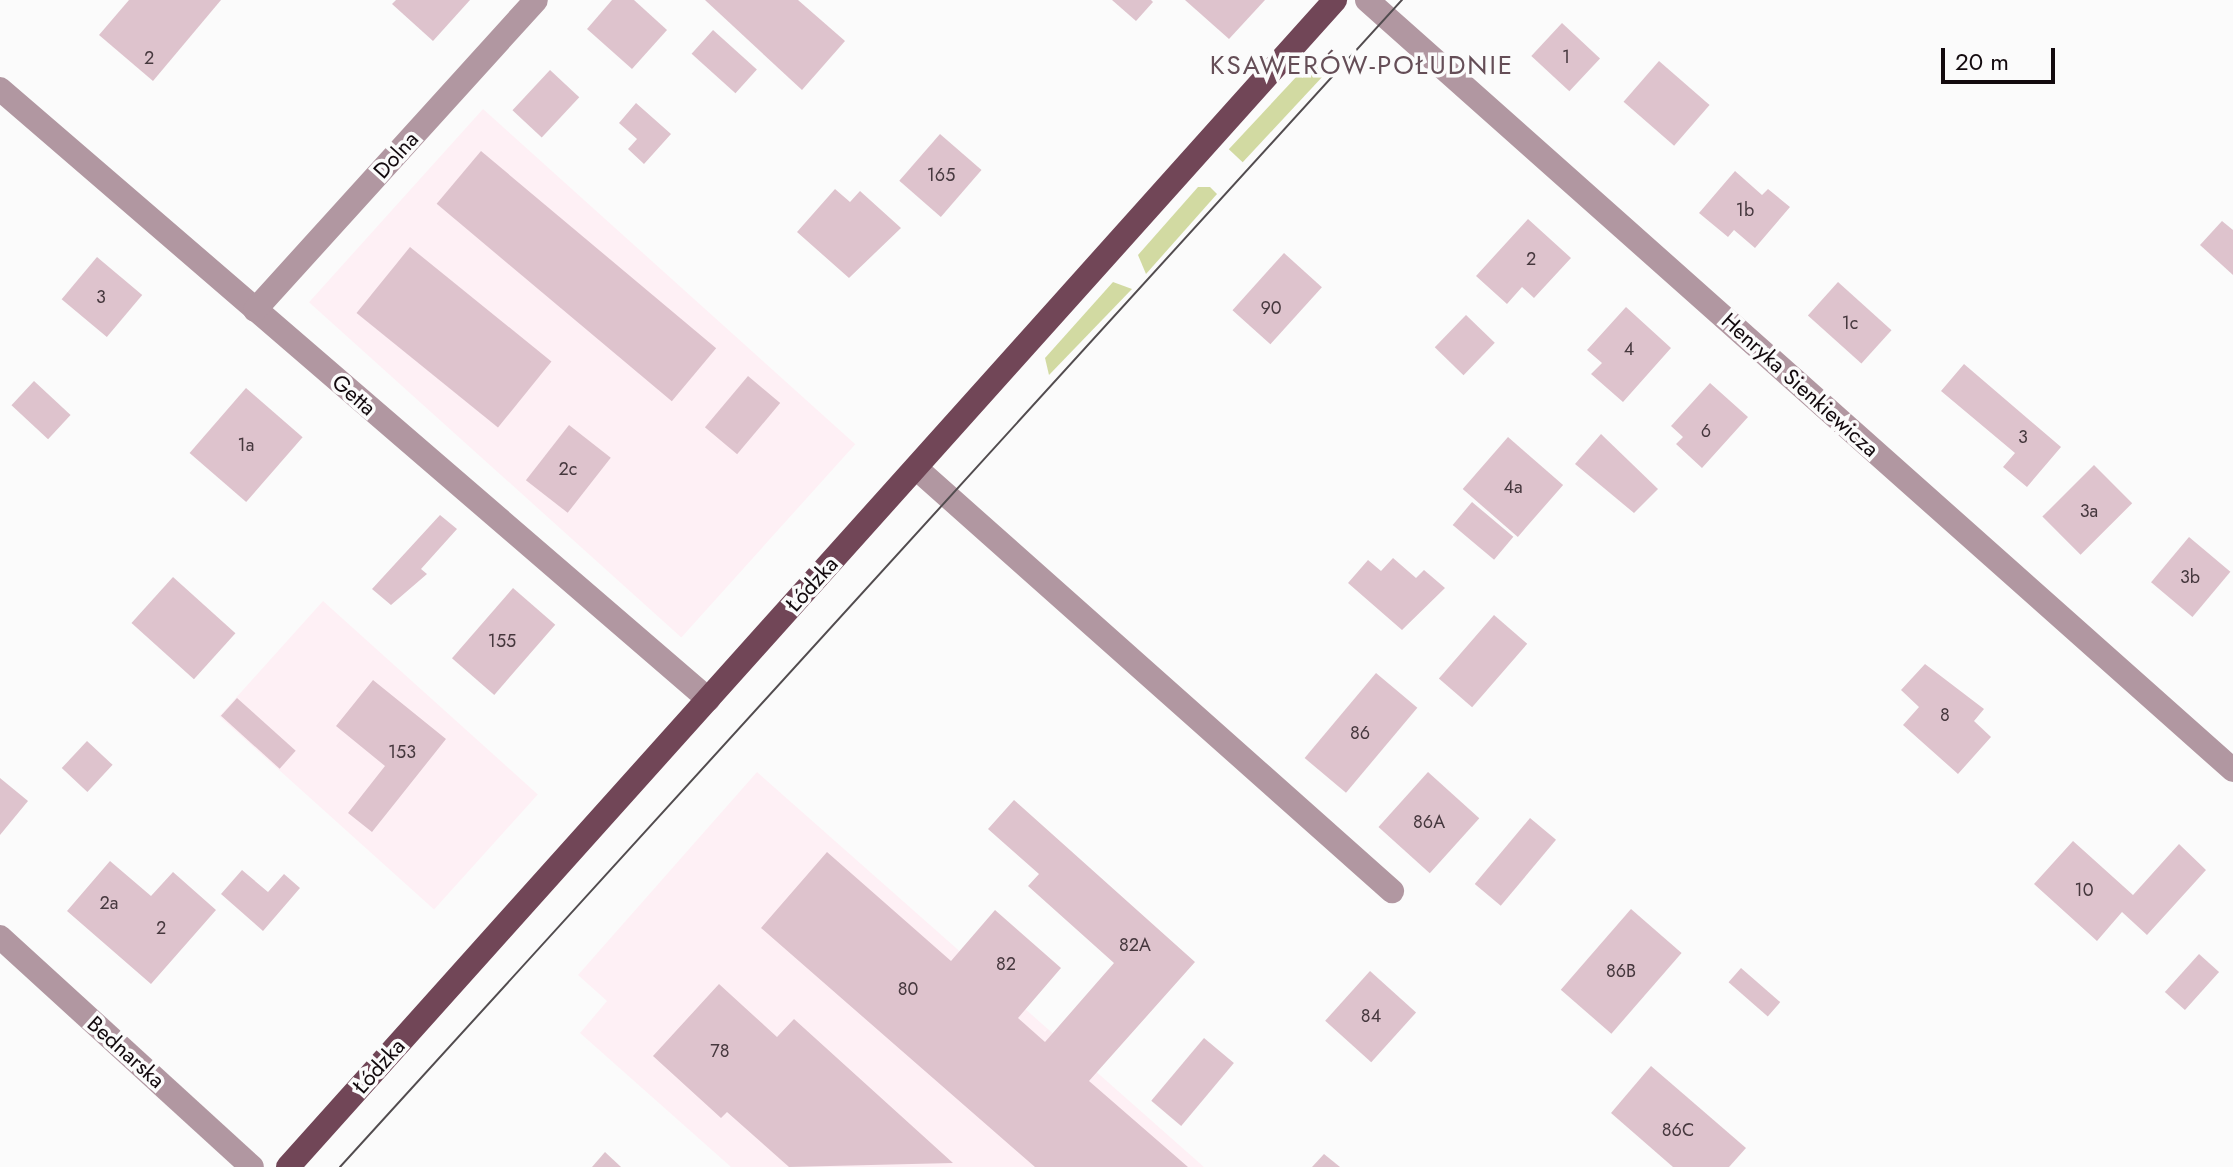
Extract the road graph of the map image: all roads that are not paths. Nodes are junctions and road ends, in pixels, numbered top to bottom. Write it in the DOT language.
graph roads {
  1 [pos="536,0"];
  2 [pos="1335,0"];
  3 [pos="1367,0"];
  4 [pos="0,89"];
  5 [pos="255,310"];
  6 [pos="916,468"];
  7 [pos="708,699"];
  8 [pos="2233,770"];
  9 [pos="1392,891"];
  10 [pos="0,937"];
  11 [pos="252,1167"];
  12 [pos="288,1167"];
  1 -- 5 [label="street, Dolna"];
  2 -- 6 [label="main road, Łódzka"];
  3 -- 8 [label="street, Henryka Sienkiewicza"];
  4 -- 5 [label="street, Getta"];
  5 -- 7 [label="street, Getta"];
  6 -- 7 [label="main road, Łódzka"];
  6 -- 9 [label="street"];
  7 -- 12 [label="main road, Łódzka"];
  10 -- 11 [label="street, Bednarska"];
}
